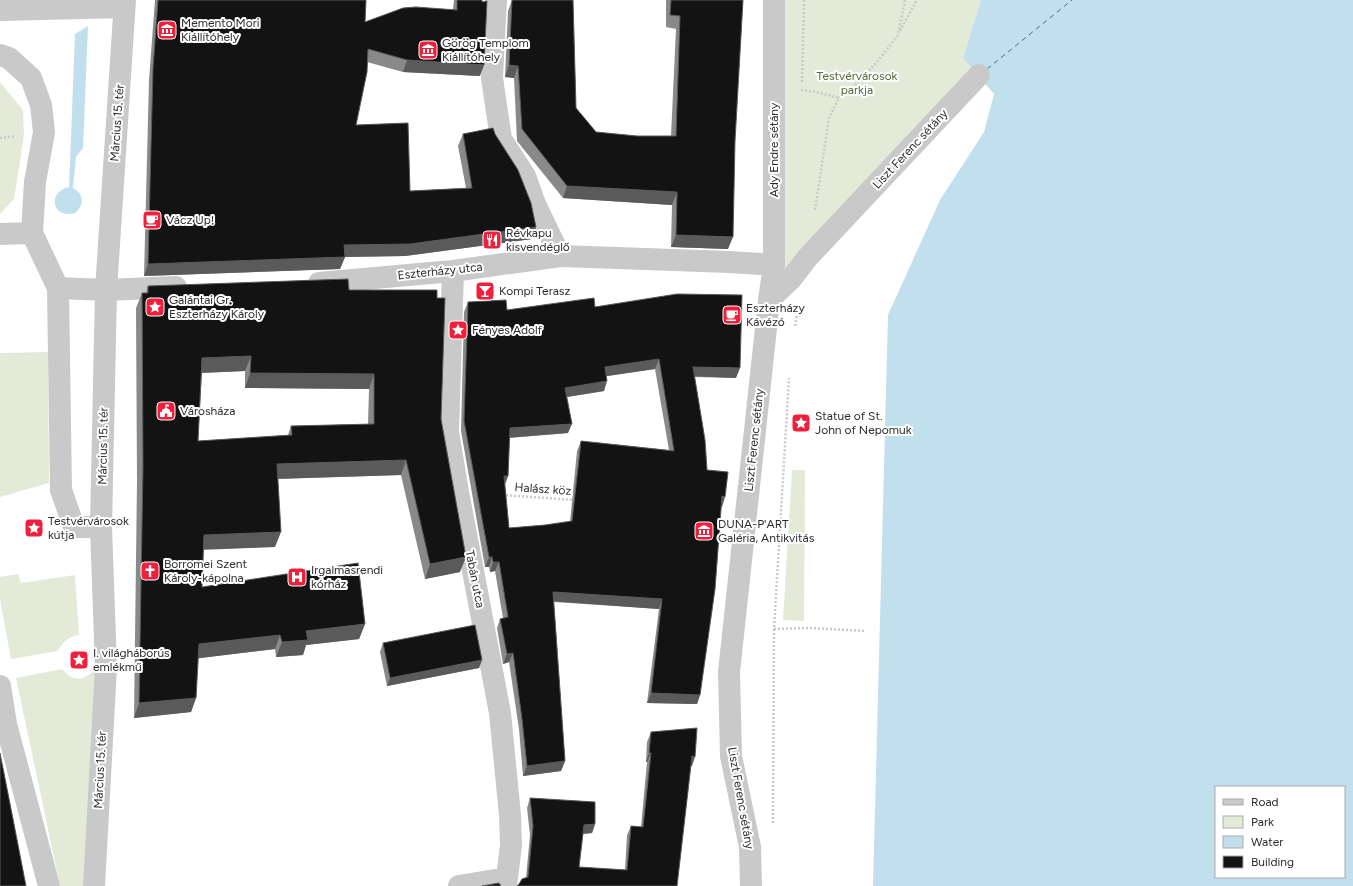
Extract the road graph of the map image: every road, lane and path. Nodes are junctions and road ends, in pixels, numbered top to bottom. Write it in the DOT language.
graph roads {
  1 [pos="496,0"];
  2 [pos="774,0"];
  3 [pos="905,0"];
  4 [pos="917,0"];
  5 [pos="125,3"];
  6 [pos="0,10"];
  7 [pos="898,35"];
  8 [pos="0,55"];
  9 [pos="979,75"];
  10 [pos="808,91"];
  11 [pos="840,98"];
  12 [pos="34,133"];
  13 [pos="0,138"];
  14 [pos="815,212"];
  15 [pos="32,233"];
  16 [pos="0,234"];
  17 [pos="560,256"];
  18 [pos="774,264"];
  19 [pos="453,271"];
  20 [pos="301,283"];
  21 [pos="197,287"];
  22 [pos="58,288"];
  23 [pos="106,290"];
  24 [pos="768,300"];
  25 [pos="799,302"];
  26 [pos="794,330"];
  27 [pos="789,376"];
  28 [pos="458,492"];
  29 [pos="576,500"];
  30 [pos="102,527"];
  31 [pos="774,629"];
  32 [pos="866,631"];
  33 [pos="0,686"];
  34 [pos="773,824"];
  35 [pos="506,882"];
  36 [pos="49,886"];
  37 [pos="94,886"];
  38 [pos="459,886"];
  39 [pos="751,886"];
  1 -- 17 [label="street"];
  2 -- 18 [label="street, Ady Endre sétány"];
  3 -- 7 [label="path"];
  4 -- 7 [label="path"];
  5 -- 6 [label="street, Március 15. tér"];
  5 -- 23 [label="street, Március 15. tér"];
  7 -- 11 [label="path"];
  8 -- 12 [label="street"];
  9 -- 24 [label="street, Liszt Ferenc sétány"];
  10 -- 11 [label="path"];
  11 -- 14 [label="path"];
  12 -- 13 [label="path"];
  12 -- 15 [label="street"];
  15 -- 16 [label="street"];
  15 -- 22 [label="street"];
  17 -- 18 [label="street, Eszterházy utca"];
  17 -- 19 [label="street, Eszterházy utca"];
  18 -- 24 [label="street, Ady Endre sétány"];
  19 -- 20 [label="street, Eszterházy utca"];
  19 -- 28 [label="street, Tabán utca"];
  21 -- 23 [label="street"];
  22 -- 23 [label="street"];
  22 -- 30 [label="street"];
  23 -- 30 [label="street, Március 15. tér"];
  24 -- 39 [label="street, Liszt Ferenc sétány"];
  25 -- 26 [label="path"];
  27 -- 31 [label="path"];
  28 -- 29 [label="path, Halász köz"];
  28 -- 35 [label="street, Tabán utca"];
  30 -- 37 [label="street, Március 15. tér"];
  31 -- 32 [label="path"];
  31 -- 34 [label="path"];
  33 -- 36 [label="street"];
  35 -- 38 [label="street"];
}
